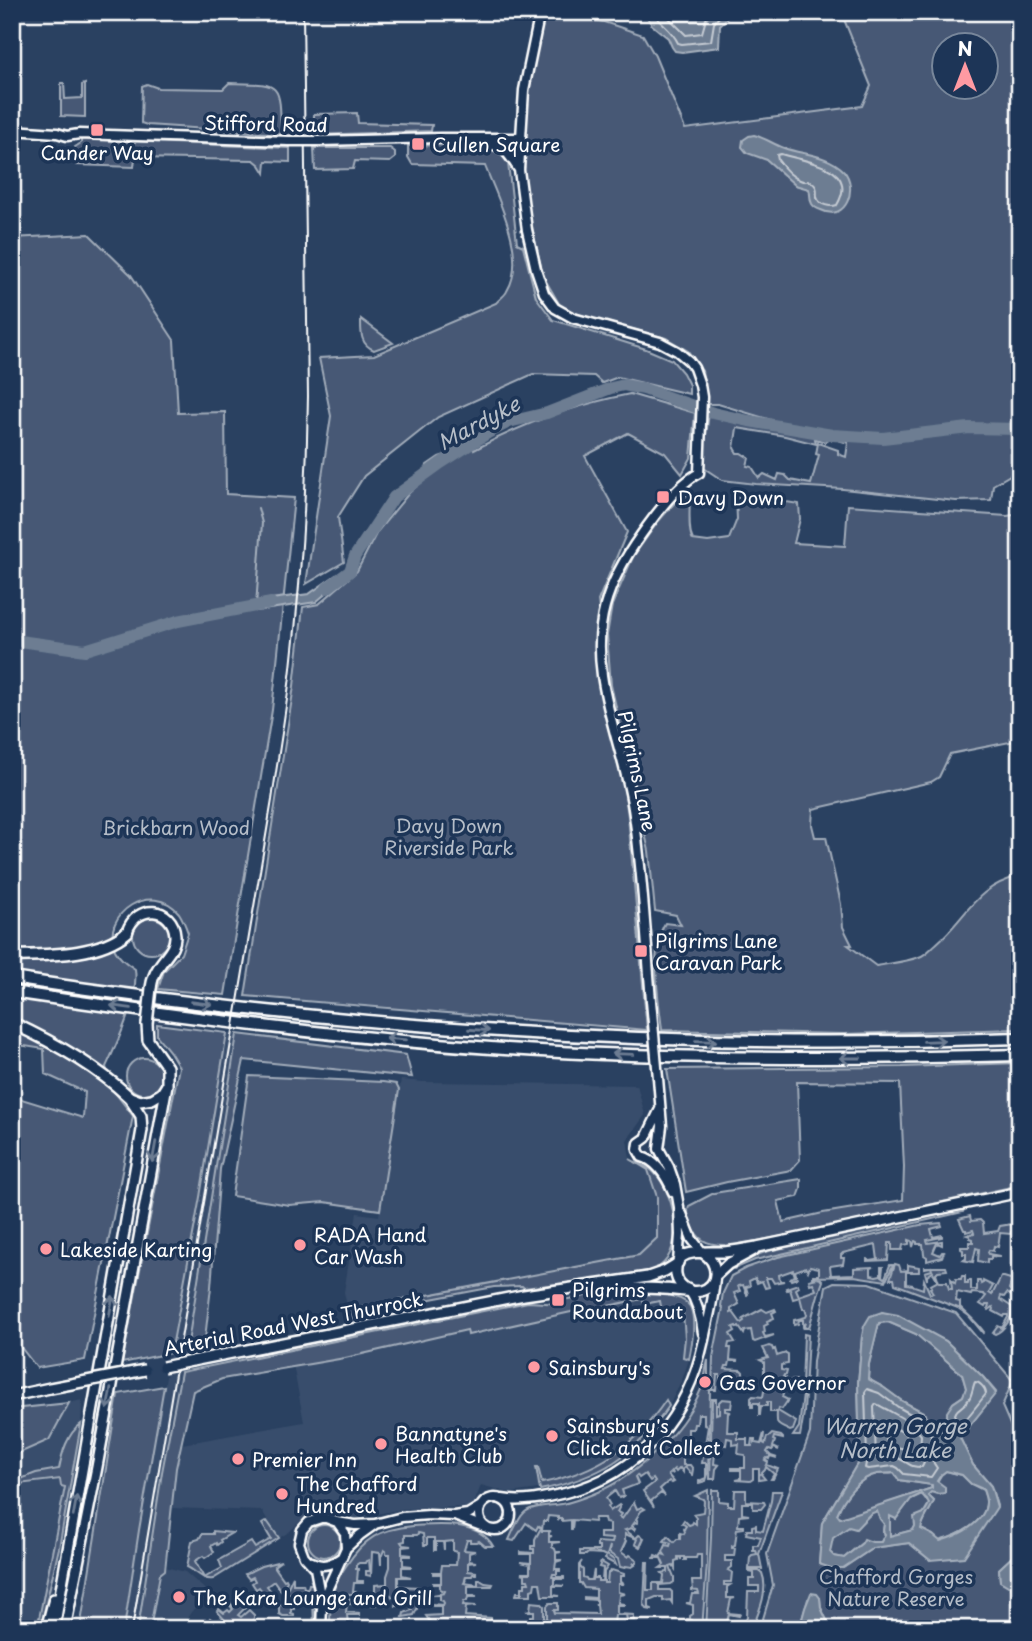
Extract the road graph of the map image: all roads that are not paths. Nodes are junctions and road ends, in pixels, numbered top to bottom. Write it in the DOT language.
graph roads {
  1 [pos="540,12"];
  2 [pos="12,130"];
  3 [pos="464,137"];
  4 [pos="520,138"];
  5 [pos="519,170"];
  6 [pos="127,932"];
  7 [pos="12,956"];
  8 [pos="12,978"];
  9 [pos="12,992"];
  10 [pos="12,1023"];
  11 [pos="1020,1038"];
  12 [pos="1020,1055"];
  13 [pos="167,1085"];
  14 [pos="128,1096"];
  15 [pos="660,1109"];
  16 [pos="646,1138"];
  17 [pos="659,1148"];
  18 [pos="650,1159"];
  19 [pos="1020,1192"];
  20 [pos="679,1207"];
  21 [pos="757,1247"];
  22 [pos="702,1252"];
  23 [pos="678,1263"];
  24 [pos="715,1276"];
  25 [pos="565,1289"];
  26 [pos="689,1290"];
  27 [pos="704,1339"];
  28 [pos="12,1394"];
  29 [pos="502,1499"];
  30 [pos="528,1500"];
  31 [pos="481,1506"];
  32 [pos="454,1516"];
  33 [pos="511,1518"];
  34 [pos="337,1522"];
  35 [pos="375,1524"];
  36 [pos="485,1527"];
  37 [pos="80,1551"];
  38 [pos="344,1553"];
  39 [pos="309,1561"];
  40 [pos="64,1567"];
  41 [pos="321,1606"];
  42 [pos="46,1629"];
  43 [pos="54,1629"];
  44 [pos="65,1629"];
  45 [pos="71,1629"];
  46 [pos="321,1629"];
  1 -- 4 [label="main road"];
  2 -- 3 [label="main road, Stifford Road, bridge"];
  3 -- 4 [label="main road, Stifford Road"];
  3 -- 5 [label="main road"];
  4 -- 5 [label="main road"];
  5 -- 15 [label="main road, Pilgrims Lane, bridge"];
  6 -- 7 [label="highway"];
  6 -- 13 [label="main road, bridge"];
  8 -- 11 [label="highway, one-way"];
  12 -- 9 [label="highway, one-way"];
  10 -- 14 [label="highway"];
  13 -- 14 [label="main road"];
  13 -- 37 [label="main road, one-way"];
  40 -- 14 [label="main road, one-way"];
  15 -- 16 [label="main road, Pilgrims Lane"];
  15 -- 17 [label="main road, Pilgrims Lane"];
  16 -- 17 [label="main road"];
  16 -- 18 [label="main road, Pilgrims Lane"];
  17 -- 18 [label="main road"];
  17 -- 20 [label="main road, Pilgrims Lane"];
  18 -- 20 [label="main road, Pilgrims Lane"];
  19 -- 21 [label="main road"];
  20 -- 22 [label="main road, Pilgrims Lane"];
  20 -- 23 [label="main road, Pilgrims Lane"];
  21 -- 22 [label="main road"];
  21 -- 24 [label="main road"];
  22 -- 23 [label="main road"];
  22 -- 24 [label="main road"];
  23 -- 25 [label="main road, Arterial Road West Thurrock"];
  23 -- 26 [label="main road"];
  24 -- 26 [label="main road"];
  24 -- 27 [label="main road"];
  25 -- 26 [label="main road, Arterial Road West Thurrock"];
  25 -- 28 [label="main road, Arterial Road West Thurrock, bridge"];
  26 -- 27 [label="main road"];
  27 -- 30 [label="main road"];
  29 -- 30 [label="main road"];
  29 -- 31 [label="main road"];
  29 -- 33 [label="main road"];
  30 -- 33 [label="main road"];
  31 -- 32 [label="main road"];
  31 -- 36 [label="main road"];
  32 -- 35 [label="main road"];
  32 -- 36 [label="main road"];
  33 -- 36 [label="main road"];
  34 -- 35 [label="main road"];
  34 -- 38 [label="main road"];
  34 -- 39 [label="main road"];
  35 -- 38 [label="main road"];
  37 -- 44 [label="main road"];
  37 -- 45 [label="main road"];
  38 -- 39 [label="main road"];
  38 -- 41 [label="main road"];
  39 -- 41 [label="main road"];
  40 -- 42 [label="main road"];
  40 -- 43 [label="main road"];
  41 -- 46 [label="main road"];
}
